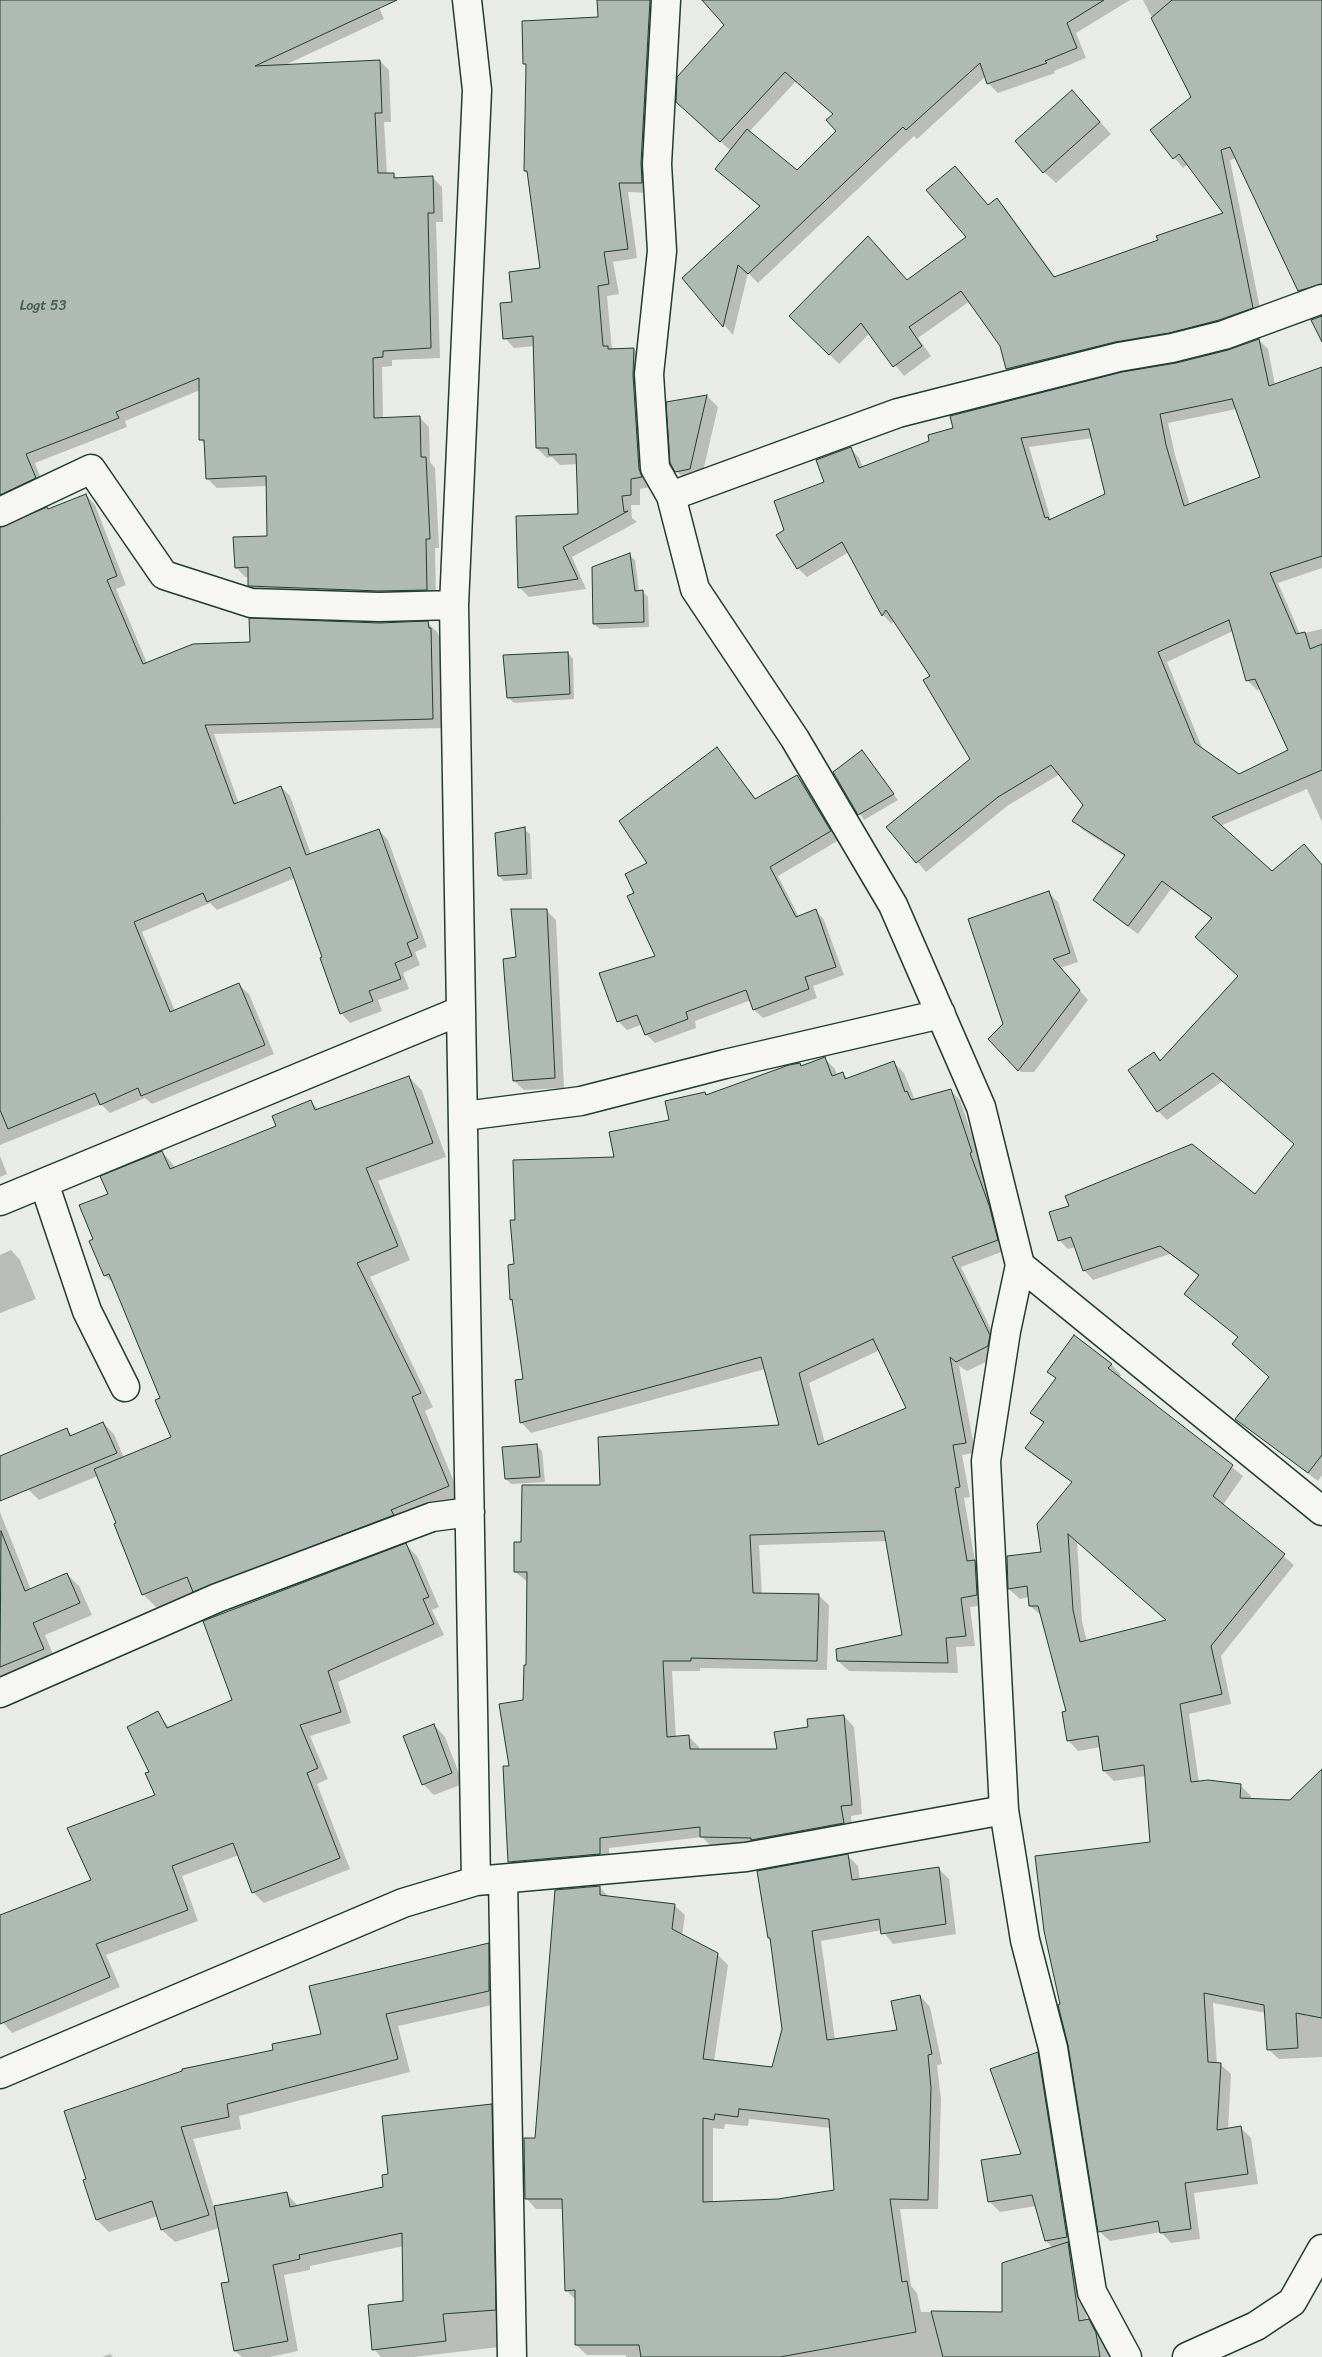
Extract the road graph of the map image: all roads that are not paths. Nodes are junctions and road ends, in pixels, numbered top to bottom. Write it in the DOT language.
graph roads {
  1 [pos="467,0"];
  2 [pos="666,0"];
  3 [pos="1322,299"];
  4 [pos="670,496"];
  5 [pos="0,512"];
  6 [pos="454,605"];
  7 [pos="460,1011"];
  8 [pos="941,1014"];
  9 [pos="464,1116"];
  10 [pos="44,1182"];
  11 [pos="0,1200"];
  12 [pos="1020,1265"];
  13 [pos="125,1386"];
  14 [pos="470,1512"];
  15 [pos="1322,1512"];
  16 [pos="0,1693"];
  17 [pos="1004,1810"];
  18 [pos="503,1878"];
  19 [pos="476,1880"];
  20 [pos="0,2074"];
  21 [pos="1322,2249"];
  22 [pos="512,2357"];
  23 [pos="1127,2357"];
  24 [pos="1187,2357"];
  1 -- 6 [label="street"];
  2 -- 4 [label="street"];
  3 -- 4 [label="street"];
  4 -- 8 [label="street"];
  5 -- 6 [label="street"];
  6 -- 7 [label="street"];
  7 -- 9 [label="street"];
  7 -- 10 [label="street"];
  8 -- 9 [label="street"];
  8 -- 12 [label="street"];
  9 -- 14 [label="street"];
  10 -- 11 [label="street"];
  10 -- 13 [label="street"];
  12 -- 15 [label="street"];
  12 -- 17 [label="street"];
  14 -- 16 [label="street"];
  14 -- 19 [label="street"];
  17 -- 18 [label="street"];
  17 -- 23 [label="street"];
  18 -- 19 [label="street"];
  18 -- 22 [label="street"];
  19 -- 20 [label="street"];
  21 -- 24 [label="street"];
}
